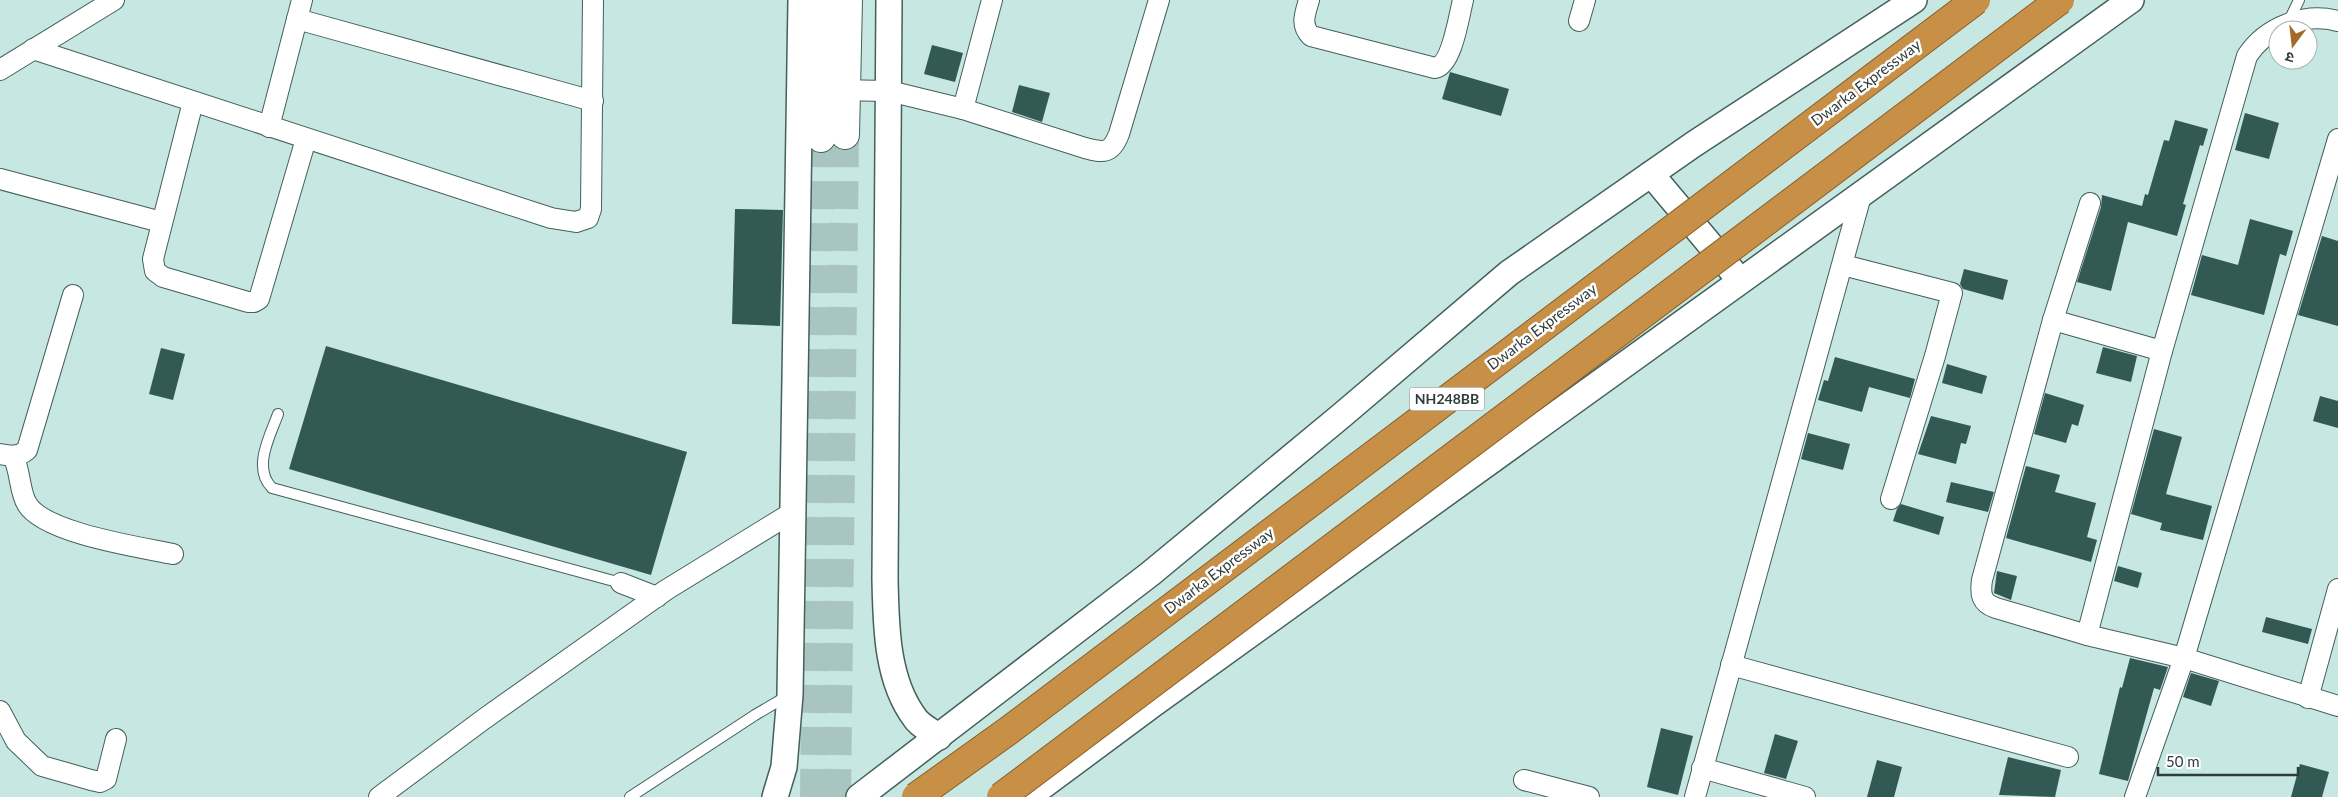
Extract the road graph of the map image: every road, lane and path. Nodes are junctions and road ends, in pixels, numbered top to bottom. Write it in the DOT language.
graph roads {
  1 [pos="114,0"];
  2 [pos="593,0"];
  3 [pos="801,0"];
  4 [pos="824,0"];
  5 [pos="848,0"];
  6 [pos="889,0"];
  7 [pos="992,0"];
  8 [pos="1159,0"];
  9 [pos="1309,0"];
  10 [pos="1464,0"];
  11 [pos="1585,0"];
  12 [pos="1914,0"];
  13 [pos="1976,0"];
  14 [pos="2060,0"];
  15 [pos="2131,0"];
  16 [pos="2298,0"];
  17 [pos="300,9"];
  18 [pos="2290,20"];
  19 [pos="2302,20"];
  20 [pos="1579,21"];
  21 [pos="2338,21"];
  22 [pos="2268,34"];
  23 [pos="33,49"];
  24 [pos="0,70"];
  25 [pos="834,90"];
  26 [pos="890,91"];
  27 [pos="193,102"];
  28 [pos="593,102"];
  29 [pos="963,109"];
  30 [pos="269,127"];
  31 [pos="833,137"];
  32 [pos="306,139"];
  33 [pos="2338,139"];
  34 [pos="1651,174"];
  35 [pos="0,178"];
  36 [pos="1862,192"];
  37 [pos="2090,203"];
  38 [pos="161,222"];
  39 [pos="1843,265"];
  40 [pos="1740,280"];
  41 [pos="74,295"];
  42 [pos="2054,320"];
  43 [pos="2162,351"];
  44 [pos="278,414"];
  45 [pos="7,455"];
  46 [pos="1891,499"];
  47 [pos="793,512"];
  48 [pos="173,554"];
  49 [pos="621,583"];
  50 [pos="2338,589"];
  51 [pos="656,597"];
  52 [pos="2088,635"];
  53 [pos="2184,658"];
  54 [pos="1731,665"];
  55 [pos="790,695"];
  56 [pos="2308,698"];
  57 [pos="2338,706"];
  58 [pos="0,711"];
  59 [pos="939,737"];
  60 [pos="116,739"];
  61 [pos="2068,757"];
  62 [pos="1702,768"];
  63 [pos="1524,780"];
  64 [pos="379,797"];
  65 [pos="630,797"];
  66 [pos="776,797"];
  67 [pos="859,797"];
  68 [pos="916,797"];
  69 [pos="1001,797"];
  70 [pos="1028,797"];
  71 [pos="1589,797"];
  72 [pos="1695,797"];
  73 [pos="1805,797"];
  74 [pos="2135,797"];
  1 -- 23 [label="street"];
  2 -- 28 [label="street"];
  3 -- 47 [label="street"];
  4 -- 25 [label="main road"];
  5 -- 25 [label="main road"];
  6 -- 26 [label="street"];
  7 -- 29 [label="street"];
  8 -- 29 [label="street"];
  9 -- 10 [label="street"];
  11 -- 20 [label="street"];
  12 -- 34 [label="street"];
  13 -- 68 [label="highway, Dwarka Expressway / NH248BB, bridge"];
  14 -- 69 [label="highway, NH248BB, bridge"];
  15 -- 36 [label="street"];
  16 -- 18 [label="lane"];
  17 -- 28 [label="street"];
  17 -- 30 [label="street"];
  19 -- 21 [label="street"];
  22 -- 43 [label="street"];
  23 -- 24 [label="street"];
  23 -- 27 [label="street"];
  25 -- 26 [label="street"];
  25 -- 31 [label="main road"];
  26 -- 29 [label="street"];
  26 -- 59 [label="street"];
  27 -- 30 [label="street"];
  27 -- 38 [label="street"];
  28 -- 32 [label="street"];
  30 -- 32 [label="street"];
  32 -- 38 [label="street"];
  33 -- 53 [label="street"];
  34 -- 40 [label="street"];
  34 -- 59 [label="street"];
  35 -- 38 [label="street"];
  36 -- 39 [label="street"];
  36 -- 40 [label="street"];
  37 -- 42 [label="street"];
  39 -- 46 [label="street"];
  39 -- 54 [label="street"];
  40 -- 70 [label="street"];
  41 -- 45 [label="street"];
  42 -- 43 [label="street"];
  42 -- 52 [label="street"];
  43 -- 52 [label="street"];
  44 -- 49 [label="lane"];
  45 -- 48 [label="street"];
  47 -- 51 [label="street"];
  47 -- 55 [label="street"];
  49 -- 51 [label="street"];
  50 -- 56 [label="street"];
  51 -- 64 [label="street"];
  52 -- 53 [label="street"];
  53 -- 56 [label="street"];
  53 -- 74 [label="street"];
  54 -- 61 [label="street"];
  54 -- 62 [label="street"];
  55 -- 65 [label="lane"];
  55 -- 66 [label="street"];
  56 -- 57 [label="street"];
  58 -- 60 [label="street"];
  59 -- 67 [label="street"];
  62 -- 72 [label="street"];
  62 -- 73 [label="street"];
  63 -- 71 [label="street"];
}
